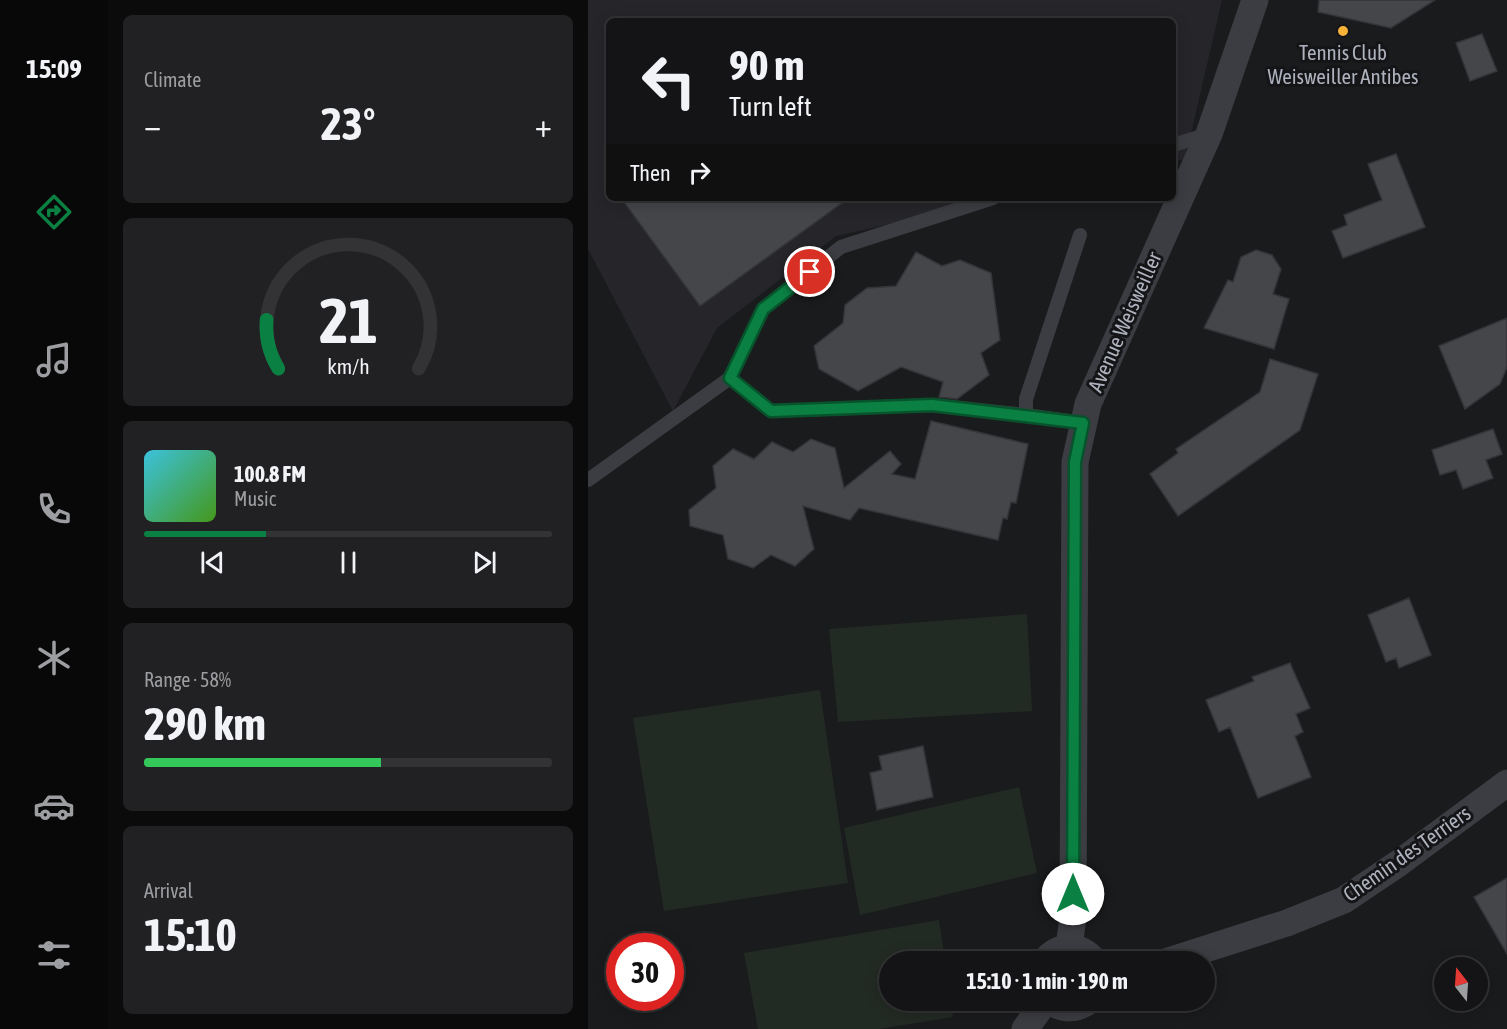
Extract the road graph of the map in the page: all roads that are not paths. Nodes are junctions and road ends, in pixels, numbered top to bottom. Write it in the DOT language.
graph roads {
  1 [pos="1256,0"];
  2 [pos="1209,134"];
  3 [pos="1176,144"];
  4 [pos="984,201"];
  5 [pos="1080,235"];
  6 [pos="730,378"];
  7 [pos="1026,415"];
  8 [pos="1083,423"];
  9 [pos="588,480"];
  10 [pos="1507,783"];
  11 [pos="1068,947"];
  12 [pos="1057,951"];
  13 [pos="1082,951"];
  14 [pos="1199,951"];
  15 [pos="1039,1011"];
  16 [pos="1025,1029"];
  1 -- 2 [label="street, Avenue Weisweiller"];
  2 -- 3 [label="lane"];
  2 -- 8 [label="street, Avenue Weisweiller"];
  4 -- 6 [label="lane"];
  5 -- 7 [label="lane"];
  6 -- 7 [label="lane"];
  6 -- 9 [label="lane"];
  7 -- 8 [label="lane"];
  8 -- 11 [label="street, Avenue Weisweiller"];
  10 -- 14 [label="street, Chemin des Terriers"];
  11 -- 12 [label="street"];
  11 -- 13 [label="street"];
  15 -- 16 [label="street"];
}
